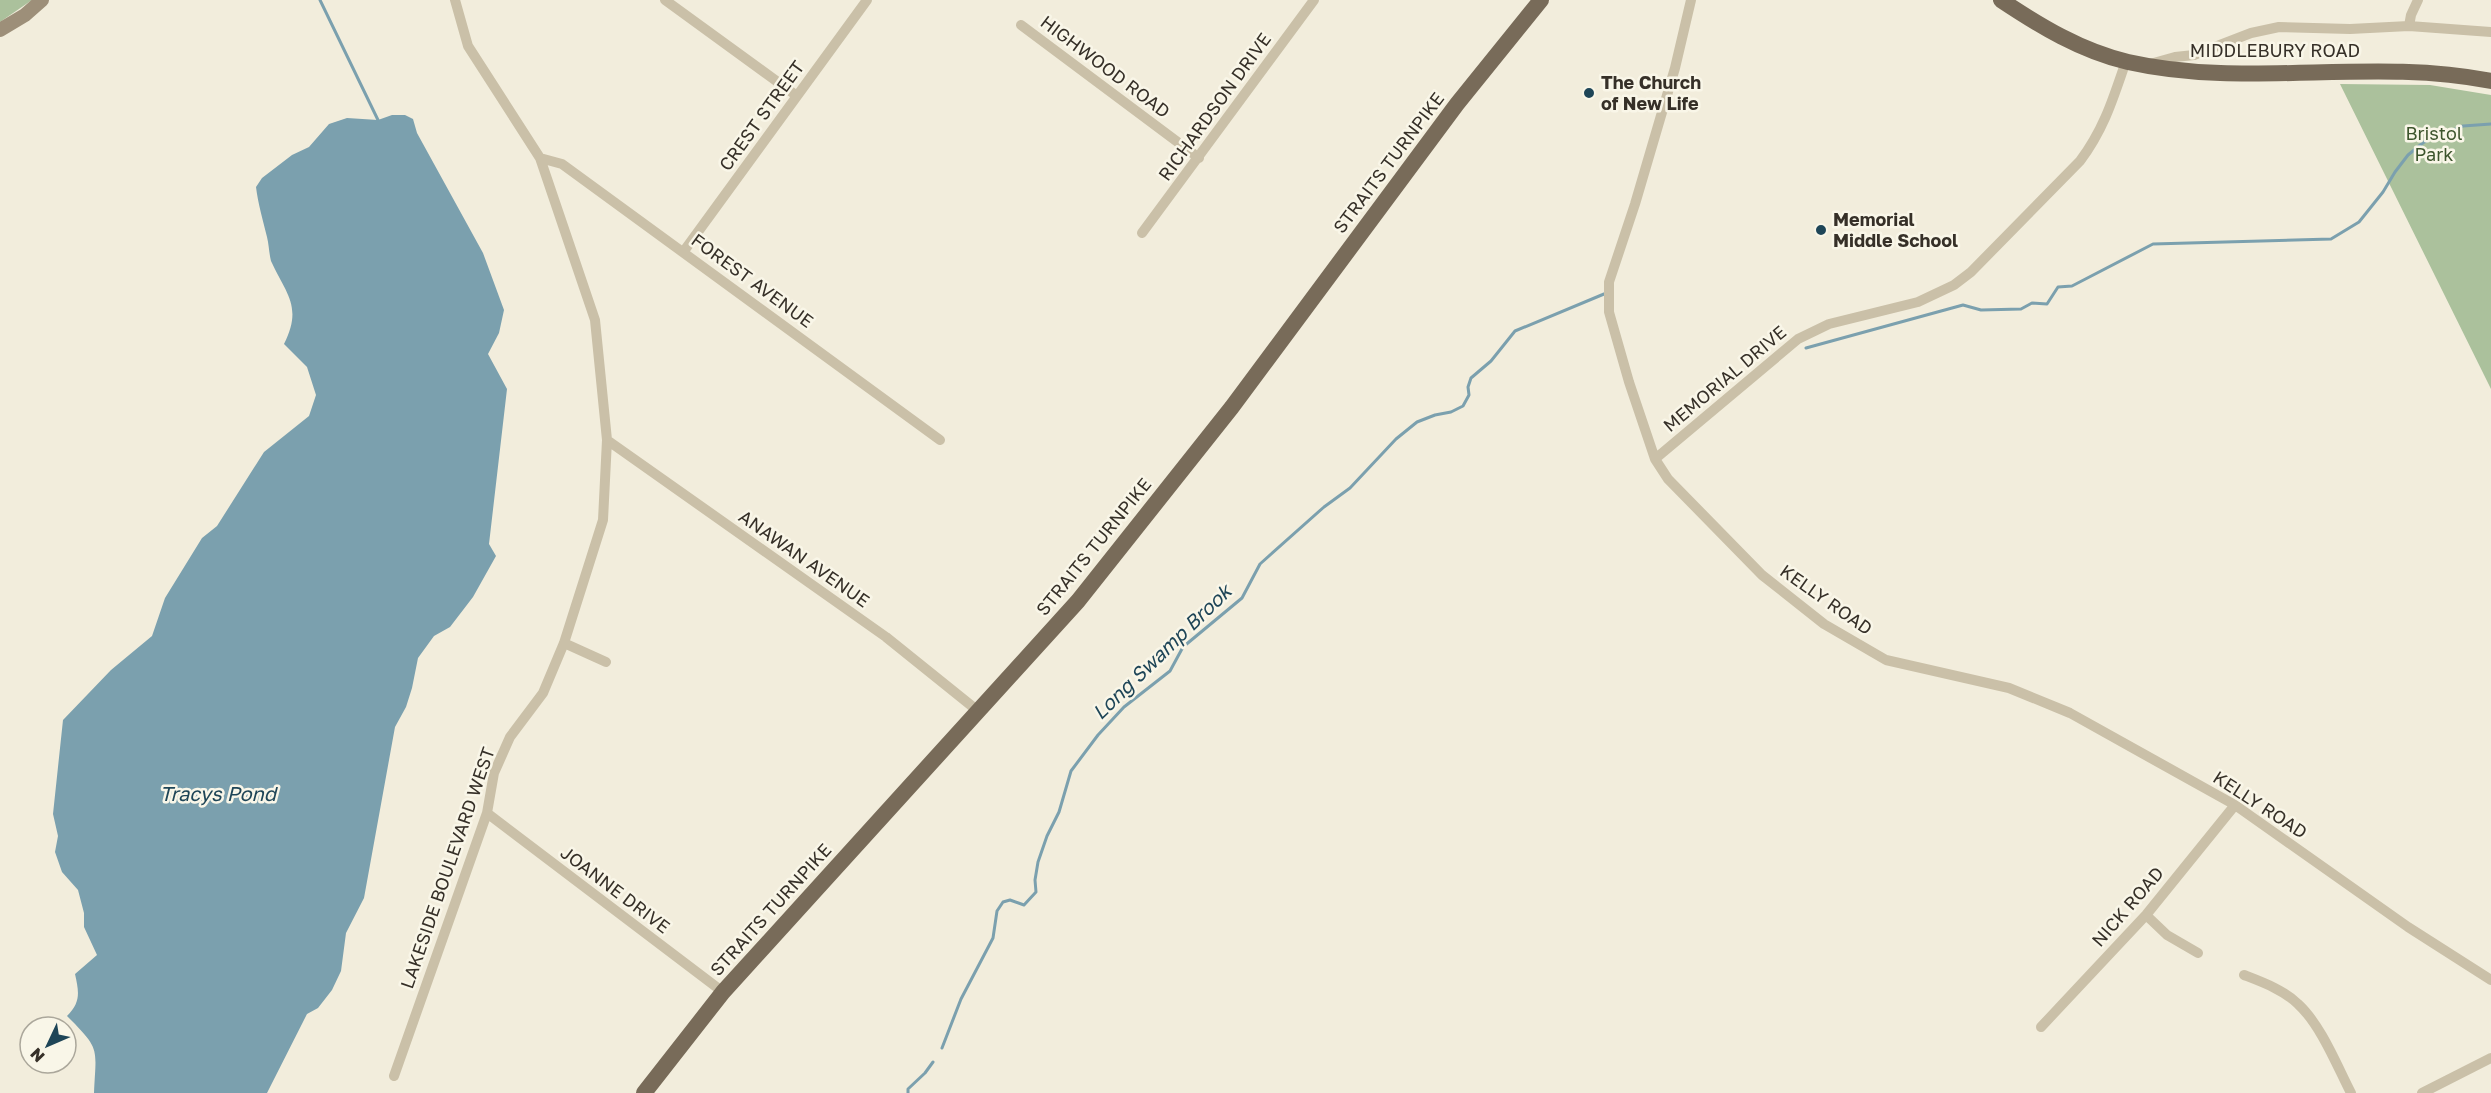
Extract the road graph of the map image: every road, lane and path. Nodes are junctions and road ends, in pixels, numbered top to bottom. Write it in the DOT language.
graph roads {
  1 [pos="42,0"];
  2 [pos="454,0"];
  3 [pos="665,0"];
  4 [pos="867,0"];
  5 [pos="1541,0"];
  6 [pos="1691,0"];
  7 [pos="2001,0"];
  8 [pos="2418,0"];
  9 [pos="1312,1"];
  10 [pos="1021,25"];
  11 [pos="2409,26"];
  12 [pos="0,30"];
  13 [pos="2491,32"];
  14 [pos="2126,61"];
  15 [pos="2147,65"];
  16 [pos="2491,81"];
  17 [pos="797,96"];
  18 [pos="540,158"];
  19 [pos="1199,158"];
  20 [pos="1142,233"];
  21 [pos="684,251"];
  22 [pos="607,440"];
  23 [pos="939,440"];
  24 [pos="1655,459"];
  25 [pos="564,643"];
  26 [pos="606,662"];
  27 [pos="978,711"];
  28 [pos="2235,805"];
  29 [pos="487,813"];
  30 [pos="2146,915"];
  31 [pos="2198,953"];
  32 [pos="2244,975"];
  33 [pos="2491,980"];
  34 [pos="723,992"];
  35 [pos="2041,1027"];
  36 [pos="2491,1058"];
  37 [pos="393,1076"];
  38 [pos="644,1093"];
  39 [pos="2351,1093"];
  40 [pos="2422,1093"];
  1 -- 12 [label="street"];
  2 -- 18 [label="street, LAKESIDE BOULEVARD WEST"];
  3 -- 17 [label="street"];
  4 -- 17 [label="street, CREST STREET"];
  5 -- 27 [label="main road, STRAITS TURNPIKE"];
  6 -- 24 [label="street, KELLY ROAD"];
  7 -- 14 [label="main road, MIDDLEBURY ROAD"];
  8 -- 11 [label="street"];
  9 -- 19 [label="street, RICHARDSON DRIVE"];
  10 -- 19 [label="street, HIGHWOOD ROAD"];
  11 -- 13 [label="street"];
  11 -- 15 [label="street"];
  14 -- 15 [label="main road, MIDDLEBURY ROAD"];
  14 -- 24 [label="street, MEMORIAL DRIVE"];
  15 -- 16 [label="main road, MIDDLEBURY ROAD"];
  17 -- 21 [label="street, CREST STREET"];
  18 -- 21 [label="street, FOREST AVENUE"];
  18 -- 22 [label="street, LAKESIDE BOULEVARD WEST"];
  19 -- 20 [label="street, RICHARDSON DRIVE"];
  21 -- 23 [label="street, FOREST AVENUE"];
  22 -- 25 [label="street, LAKESIDE BOULEVARD WEST"];
  22 -- 27 [label="street, ANAWAN AVENUE"];
  24 -- 28 [label="street, KELLY ROAD"];
  25 -- 26 [label="street"];
  25 -- 29 [label="street, LAKESIDE BOULEVARD WEST"];
  27 -- 34 [label="main road, STRAITS TURNPIKE"];
  28 -- 30 [label="street, NICK ROAD"];
  28 -- 33 [label="street, KELLY ROAD"];
  29 -- 34 [label="street, JOANNE DRIVE"];
  29 -- 37 [label="street, LAKESIDE BOULEVARD WEST"];
  30 -- 31 [label="street"];
  30 -- 35 [label="street, NICK ROAD"];
  32 -- 39 [label="street"];
  34 -- 38 [label="main road, STRAITS TURNPIKE"];
  36 -- 40 [label="street"];
}
